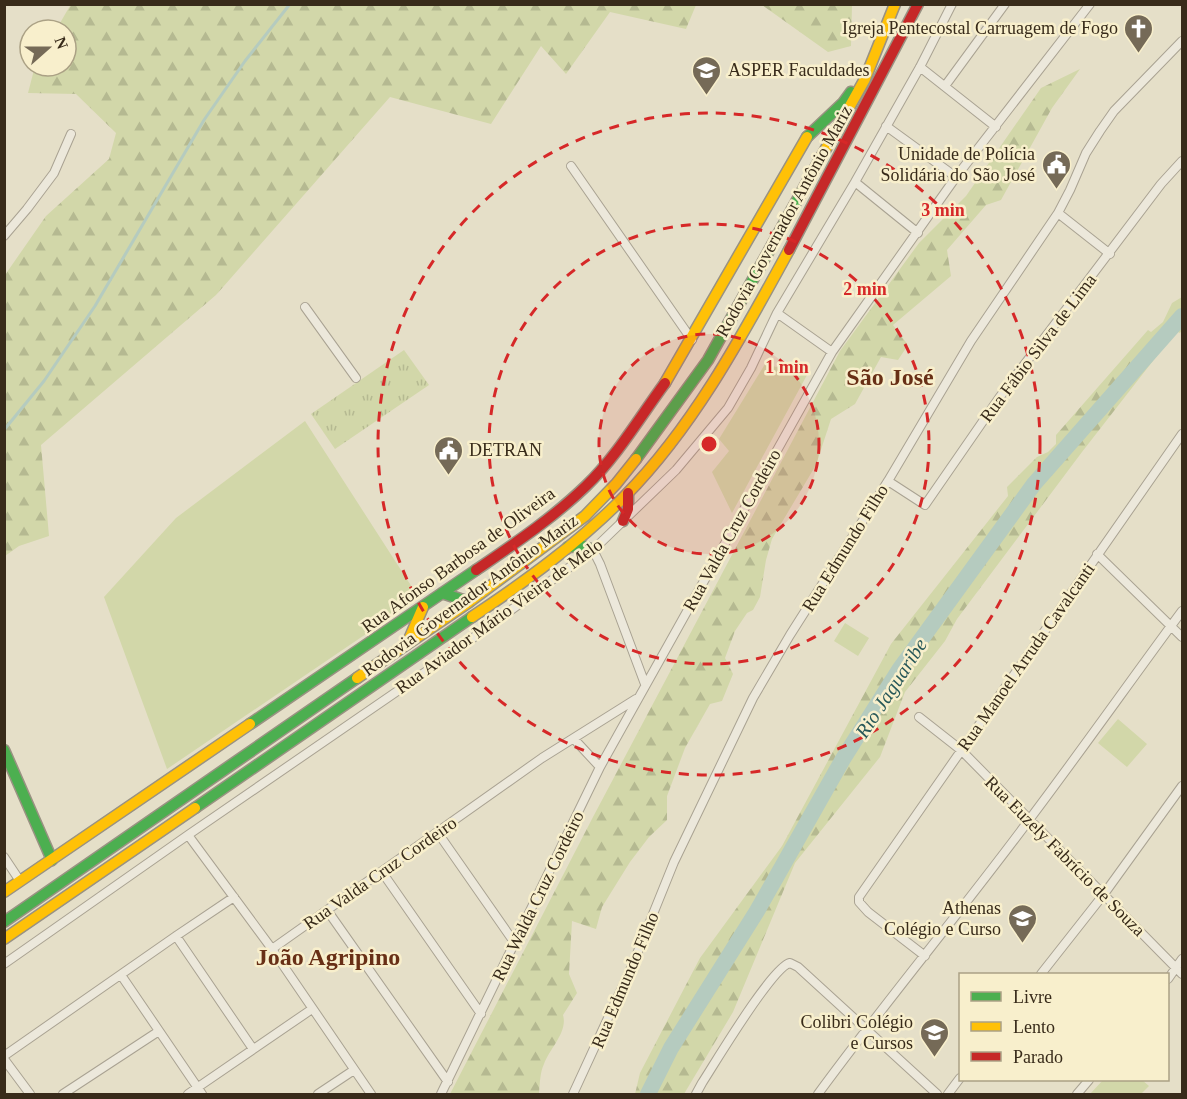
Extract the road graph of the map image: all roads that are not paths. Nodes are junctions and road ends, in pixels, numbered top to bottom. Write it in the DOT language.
graph roads {
  1 [pos="895,4"];
  2 [pos="918,4"];
  3 [pos="952,4"];
  4 [pos="1005,4"];
  5 [pos="1086,6"];
  6 [pos="881,42"];
  7 [pos="1181,46"];
  8 [pos="920,67"];
  9 [pos="945,86"];
  10 [pos="886,126"];
  11 [pos="996,127"];
  12 [pos="71,134"];
  13 [pos="1182,160"];
  14 [pos="571,166"];
  15 [pos="956,177"];
  16 [pos="855,182"];
  17 [pos="1058,213"];
  18 [pos="918,233"];
  19 [pos="4,236"];
  20 [pos="1110,254"];
  21 [pos="305,307"];
  22 [pos="777,314"];
  23 [pos="693,340"];
  24 [pos="832,352"];
  25 [pos="356,378"];
  26 [pos="1182,434"];
  27 [pos="888,481"];
  28 [pos="628,494"];
  29 [pos="623,521"];
  30 [pos="568,547"];
  31 [pos="593,550"];
  32 [pos="1097,554"];
  33 [pos="442,593"];
  34 [pos="470,603"];
  35 [pos="423,607"];
  36 [pos="1182,611"];
  37 [pos="1171,626"];
  38 [pos="1182,637"];
  39 [pos="406,645"];
  40 [pos="645,684"];
  41 [pos="637,698"];
  42 [pos="919,717"];
  43 [pos="574,739"];
  44 [pos="4,750"];
  45 [pos="961,750"];
  46 [pos="600,767"];
  47 [pos="1182,786"];
  48 [pos="1029,820"];
  49 [pos="438,832"];
  50 [pos="188,835"];
  51 [pos="4,857"];
  52 [pos="52,860"];
  53 [pos="382,872"];
  54 [pos="20,881"];
  55 [pos="4,892"];
  56 [pos="1104,894"];
  57 [pos="234,897"];
  58 [pos="327,910"];
  59 [pos="4,922"];
  60 [pos="176,936"];
  61 [pos="4,939"];
  62 [pos="514,942"];
  63 [pos="272,949"];
  64 [pos="925,956"];
  65 [pos="1182,959"];
  66 [pos="4,963"];
  67 [pos="1179,970"];
  68 [pos="1043,973"];
  69 [pos="120,975"];
  70 [pos="312,1009"];
  71 [pos="481,1014"];
  72 [pos="867,1028"];
  73 [pos="159,1031"];
  74 [pos="253,1049"];
  75 [pos="5,1061"];
  76 [pos="354,1070"];
  77 [pos="959,1079"];
  78 [pos="1088,1081"];
  79 [pos="447,1082"];
  80 [pos="200,1091"];
  81 [pos="30,1095"];
  82 [pos="63,1095"];
  83 [pos="188,1095"];
  84 [pos="318,1095"];
  85 [pos="371,1095"];
  86 [pos="441,1095"];
  87 [pos="573,1095"];
  88 [pos="696,1095"];
  89 [pos="818,1095"];
  90 [pos="937,1095"];
  91 [pos="948,1095"];
  92 [pos="1077,1095"];
  1 -- 6 [label="main road, Rodovia Governador Antônio Mariz"];
  2 -- 28 [label="main road, Rodovia Governador Antônio Mariz"];
  3 -- 8 [label="street, Rua Aviador Mário Vieira de Melo"];
  4 -- 9 [label="street"];
  5 -- 11 [label="street, Rua Valda Cruz Cordeiro"];
  6 -- 23 [label="main road, Rua Afonso Barbosa de Oliveira"];
  6 -- 34 [label="main road, Rodovia Governador Antônio Mariz"];
  7 -- 17 [label="street, Rua Edmundo Filho"];
  8 -- 9 [label="street"];
  8 -- 10 [label="street, Rua Aviador Mário Vieira de Melo"];
  9 -- 11 [label="street"];
  10 -- 15 [label="street"];
  10 -- 16 [label="street, Rua Aviador Mário Vieira de Melo"];
  11 -- 15 [label="street, Rua Valda Cruz Cordeiro"];
  12 -- 19 [label="street"];
  13 -- 20 [label="street, Rua Fábio Silva de Lima"];
  14 -- 23 [label="street"];
  15 -- 18 [label="street, Rua Valda Cruz Cordeiro"];
  16 -- 18 [label="street"];
  16 -- 22 [label="street, Rua Aviador Mário Vieira de Melo"];
  17 -- 20 [label="street"];
  17 -- 27 [label="street, Rua Edmundo Filho"];
  18 -- 24 [label="street, Rua Valda Cruz Cordeiro"];
  20 -- 27 [label="street, Rua Fábio Silva de Lima"];
  21 -- 25 [label="street"];
  22 -- 24 [label="street"];
  22 -- 29 [label="street, Rua Aviador Mário Vieira de Melo"];
  23 -- 33 [label="main road, Rua Afonso Barbosa de Oliveira"];
  24 -- 40 [label="street, Rua Valda Cruz Cordeiro"];
  26 -- 32 [label="street, Rua Manoel Arruda Cavalcanti"];
  27 -- 87 [label="street, Rua Edmundo Filho"];
  28 -- 29 [label="main road"];
  28 -- 30 [label="main road, Rodovia Governador Antônio Mariz"];
  29 -- 31 [label="street, Rua Aviador Mário Vieira de Melo"];
  30 -- 31 [label="main road"];
  30 -- 61 [label="main road, Rodovia Governador Antônio Mariz"];
  31 -- 40 [label="street"];
  31 -- 50 [label="street, Rua Aviador Mário Vieira de Melo"];
  32 -- 37 [label="street"];
  32 -- 45 [label="street, Rua Manoel Arruda Cavalcanti"];
  33 -- 34 [label="main road"];
  33 -- 35 [label="main road, Rua Afonso Barbosa de Oliveira"];
  34 -- 39 [label="main road, Rodovia Governador Antônio Mariz"];
  35 -- 39 [label="main road"];
  35 -- 52 [label="main road, Rua Afonso Barbosa de Oliveira"];
  36 -- 37 [label="street"];
  37 -- 38 [label="street"];
  37 -- 48 [label="street"];
  39 -- 59 [label="main road, Rodovia Governador Antônio Mariz"];
  40 -- 41 [label="street, Rua Valda Cruz Cordeiro"];
  41 -- 43 [label="street, Rua Valda Cruz Cordeiro"];
  41 -- 46 [label="street, Rua Walda Cruz Cordeiro"];
  42 -- 45 [label="street, Rua Euzely Fabrício de Souza"];
  43 -- 46 [label="street"];
  43 -- 49 [label="street, Rua Valda Cruz Cordeiro"];
  44 -- 52 [label="main road"];
  45 -- 48 [label="street, Rua Euzely Fabrício de Souza"];
  45 -- 64 [label="street, Rua Manoel Arruda Cavalcanti"];
  46 -- 62 [label="street, Rua Walda Cruz Cordeiro"];
  47 -- 56 [label="street"];
  48 -- 56 [label="street, Rua Euzely Fabrício de Souza"];
  48 -- 64 [label="street"];
  49 -- 53 [label="street, Rua Valda Cruz Cordeiro"];
  49 -- 62 [label="street"];
  50 -- 57 [label="street"];
  50 -- 66 [label="street, Rua Aviador Mário Vieira de Melo"];
  51 -- 54 [label="street"];
  52 -- 54 [label="main road, Rua Afonso Barbosa de Oliveira"];
  53 -- 58 [label="street, Rua Valda Cruz Cordeiro"];
  53 -- 71 [label="street"];
  54 -- 55 [label="main road, Rua Afonso Barbosa de Oliveira"];
  56 -- 67 [label="street, Rua Euzely Fabrício de Souza"];
  56 -- 68 [label="street"];
  57 -- 60 [label="street"];
  57 -- 63 [label="street"];
  58 -- 63 [label="street, Rua Valda Cruz Cordeiro"];
  58 -- 79 [label="street"];
  60 -- 69 [label="street"];
  60 -- 74 [label="street"];
  62 -- 71 [label="street, Rua Walda Cruz Cordeiro"];
  63 -- 70 [label="street"];
  64 -- 72 [label="street"];
  65 -- 67 [label="street"];
  69 -- 73 [label="street"];
  69 -- 75 [label="street"];
  70 -- 74 [label="street"];
  70 -- 76 [label="street"];
  71 -- 79 [label="street, Rua Walda Cruz Cordeiro"];
  72 -- 88 [label="street"];
  72 -- 89 [label="street"];
  72 -- 90 [label="street"];
  73 -- 80 [label="street"];
  73 -- 82 [label="street"];
  74 -- 80 [label="street"];
  75 -- 81 [label="street"];
  76 -- 84 [label="street"];
  76 -- 85 [label="street"];
  77 -- 91 [label="street"];
  78 -- 92 [label="street"];
  79 -- 86 [label="street, Rua Walda Cruz Cordeiro"];
  80 -- 83 [label="street"];
}
